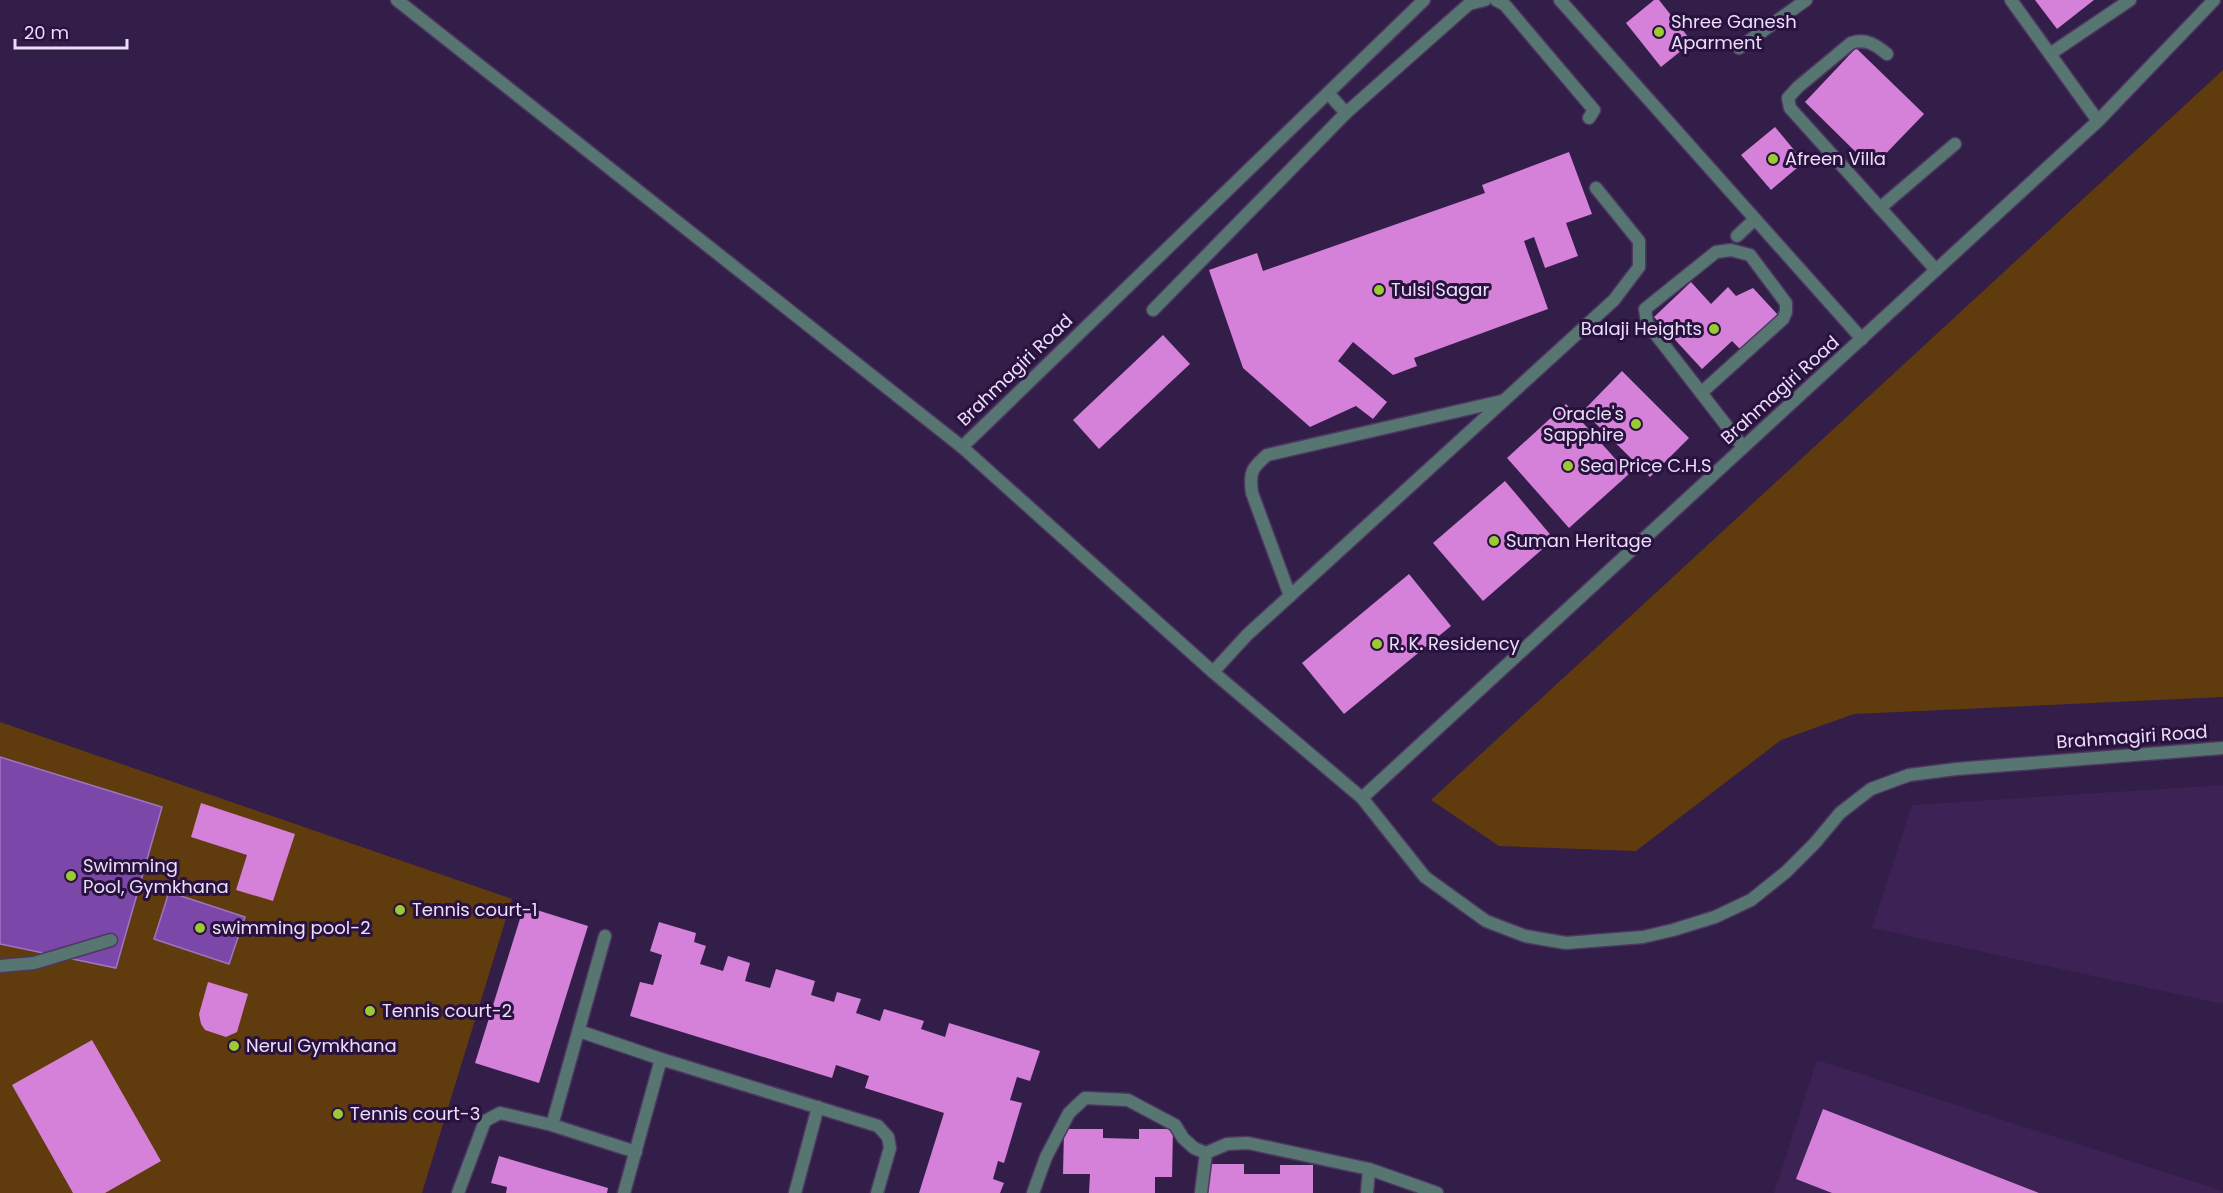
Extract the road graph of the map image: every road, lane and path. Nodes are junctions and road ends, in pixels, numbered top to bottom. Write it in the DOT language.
graph roads {
  1 [pos="397,0"];
  2 [pos="1424,0"];
  3 [pos="1485,0"];
  4 [pos="1496,0"];
  5 [pos="1560,0"];
  6 [pos="1806,0"];
  7 [pos="2011,0"];
  8 [pos="2130,0"];
  9 [pos="2214,0"];
  10 [pos="1739,48"];
  11 [pos="1887,54"];
  12 [pos="2050,54"];
  13 [pos="1328,93"];
  14 [pos="1346,113"];
  15 [pos="1589,118"];
  16 [pos="2098,121"];
  17 [pos="1956,144"];
  18 [pos="1596,188"];
  19 [pos="1880,208"];
  20 [pos="1755,219"];
  21 [pos="1737,236"];
  22 [pos="1936,270"];
  23 [pos="1153,310"];
  24 [pos="1862,339"];
  25 [pos="1701,393"];
  26 [pos="1504,401"];
  27 [pos="963,447"];
  28 [pos="1743,447"];
  29 [pos="1290,596"];
  30 [pos="1213,672"];
  31 [pos="2223,748"];
  32 [pos="1362,798"];
  33 [pos="605,936"];
  34 [pos="111,940"];
  35 [pos="0,966"];
  36 [pos="579,1031"];
  37 [pos="662,1059"];
  38 [pos="818,1107"];
  39 [pos="552,1125"];
  40 [pos="636,1152"];
  41 [pos="1206,1153"];
  42 [pos="1369,1169"];
  43 [pos="458,1193"];
  44 [pos="624,1193"];
  45 [pos="795,1193"];
  46 [pos="877,1193"];
  47 [pos="1033,1193"];
  48 [pos="1201,1193"];
  49 [pos="1367,1193"];
  50 [pos="1437,1193"];
  1 -- 27 [label="street"];
  2 -- 13 [label="street, Brahmagiri Road"];
  3 -- 14 [label="street"];
  4 -- 15 [label="street"];
  5 -- 20 [label="street"];
  6 -- 10 [label="street"];
  7 -- 12 [label="street"];
  8 -- 12 [label="street"];
  9 -- 16 [label="street, Brahmagiri Road"];
  11 -- 19 [label="street"];
  12 -- 16 [label="street"];
  13 -- 14 [label="street"];
  13 -- 27 [label="street, Brahmagiri Road"];
  14 -- 23 [label="street"];
  16 -- 22 [label="street, Brahmagiri Road"];
  17 -- 19 [label="street"];
  18 -- 26 [label="street"];
  19 -- 22 [label="street"];
  20 -- 21 [label="street"];
  20 -- 24 [label="street"];
  22 -- 24 [label="street, Brahmagiri Road"];
  24 -- 28 [label="street, Brahmagiri Road"];
  25 -- 25 [label="street"];
  25 -- 28 [label="street"];
  26 -- 29 [label="street"];
  26 -- 29 [label="street"];
  27 -- 30 [label="street, Brahmagiri Road"];
  28 -- 32 [label="street, Brahmagiri Road"];
  29 -- 30 [label="street"];
  30 -- 32 [label="street, Brahmagiri Road"];
  31 -- 32 [label="street, Brahmagiri Road"];
  33 -- 36 [label="street"];
  34 -- 35 [label="street"];
  36 -- 37 [label="street"];
  36 -- 39 [label="street"];
  37 -- 38 [label="street"];
  37 -- 40 [label="street"];
  38 -- 45 [label="street"];
  38 -- 46 [label="street"];
  39 -- 40 [label="street"];
  39 -- 43 [label="street"];
  40 -- 44 [label="street"];
  41 -- 42 [label="street"];
  41 -- 47 [label="street"];
  41 -- 48 [label="street"];
  42 -- 49 [label="street"];
  42 -- 50 [label="street"];
}
